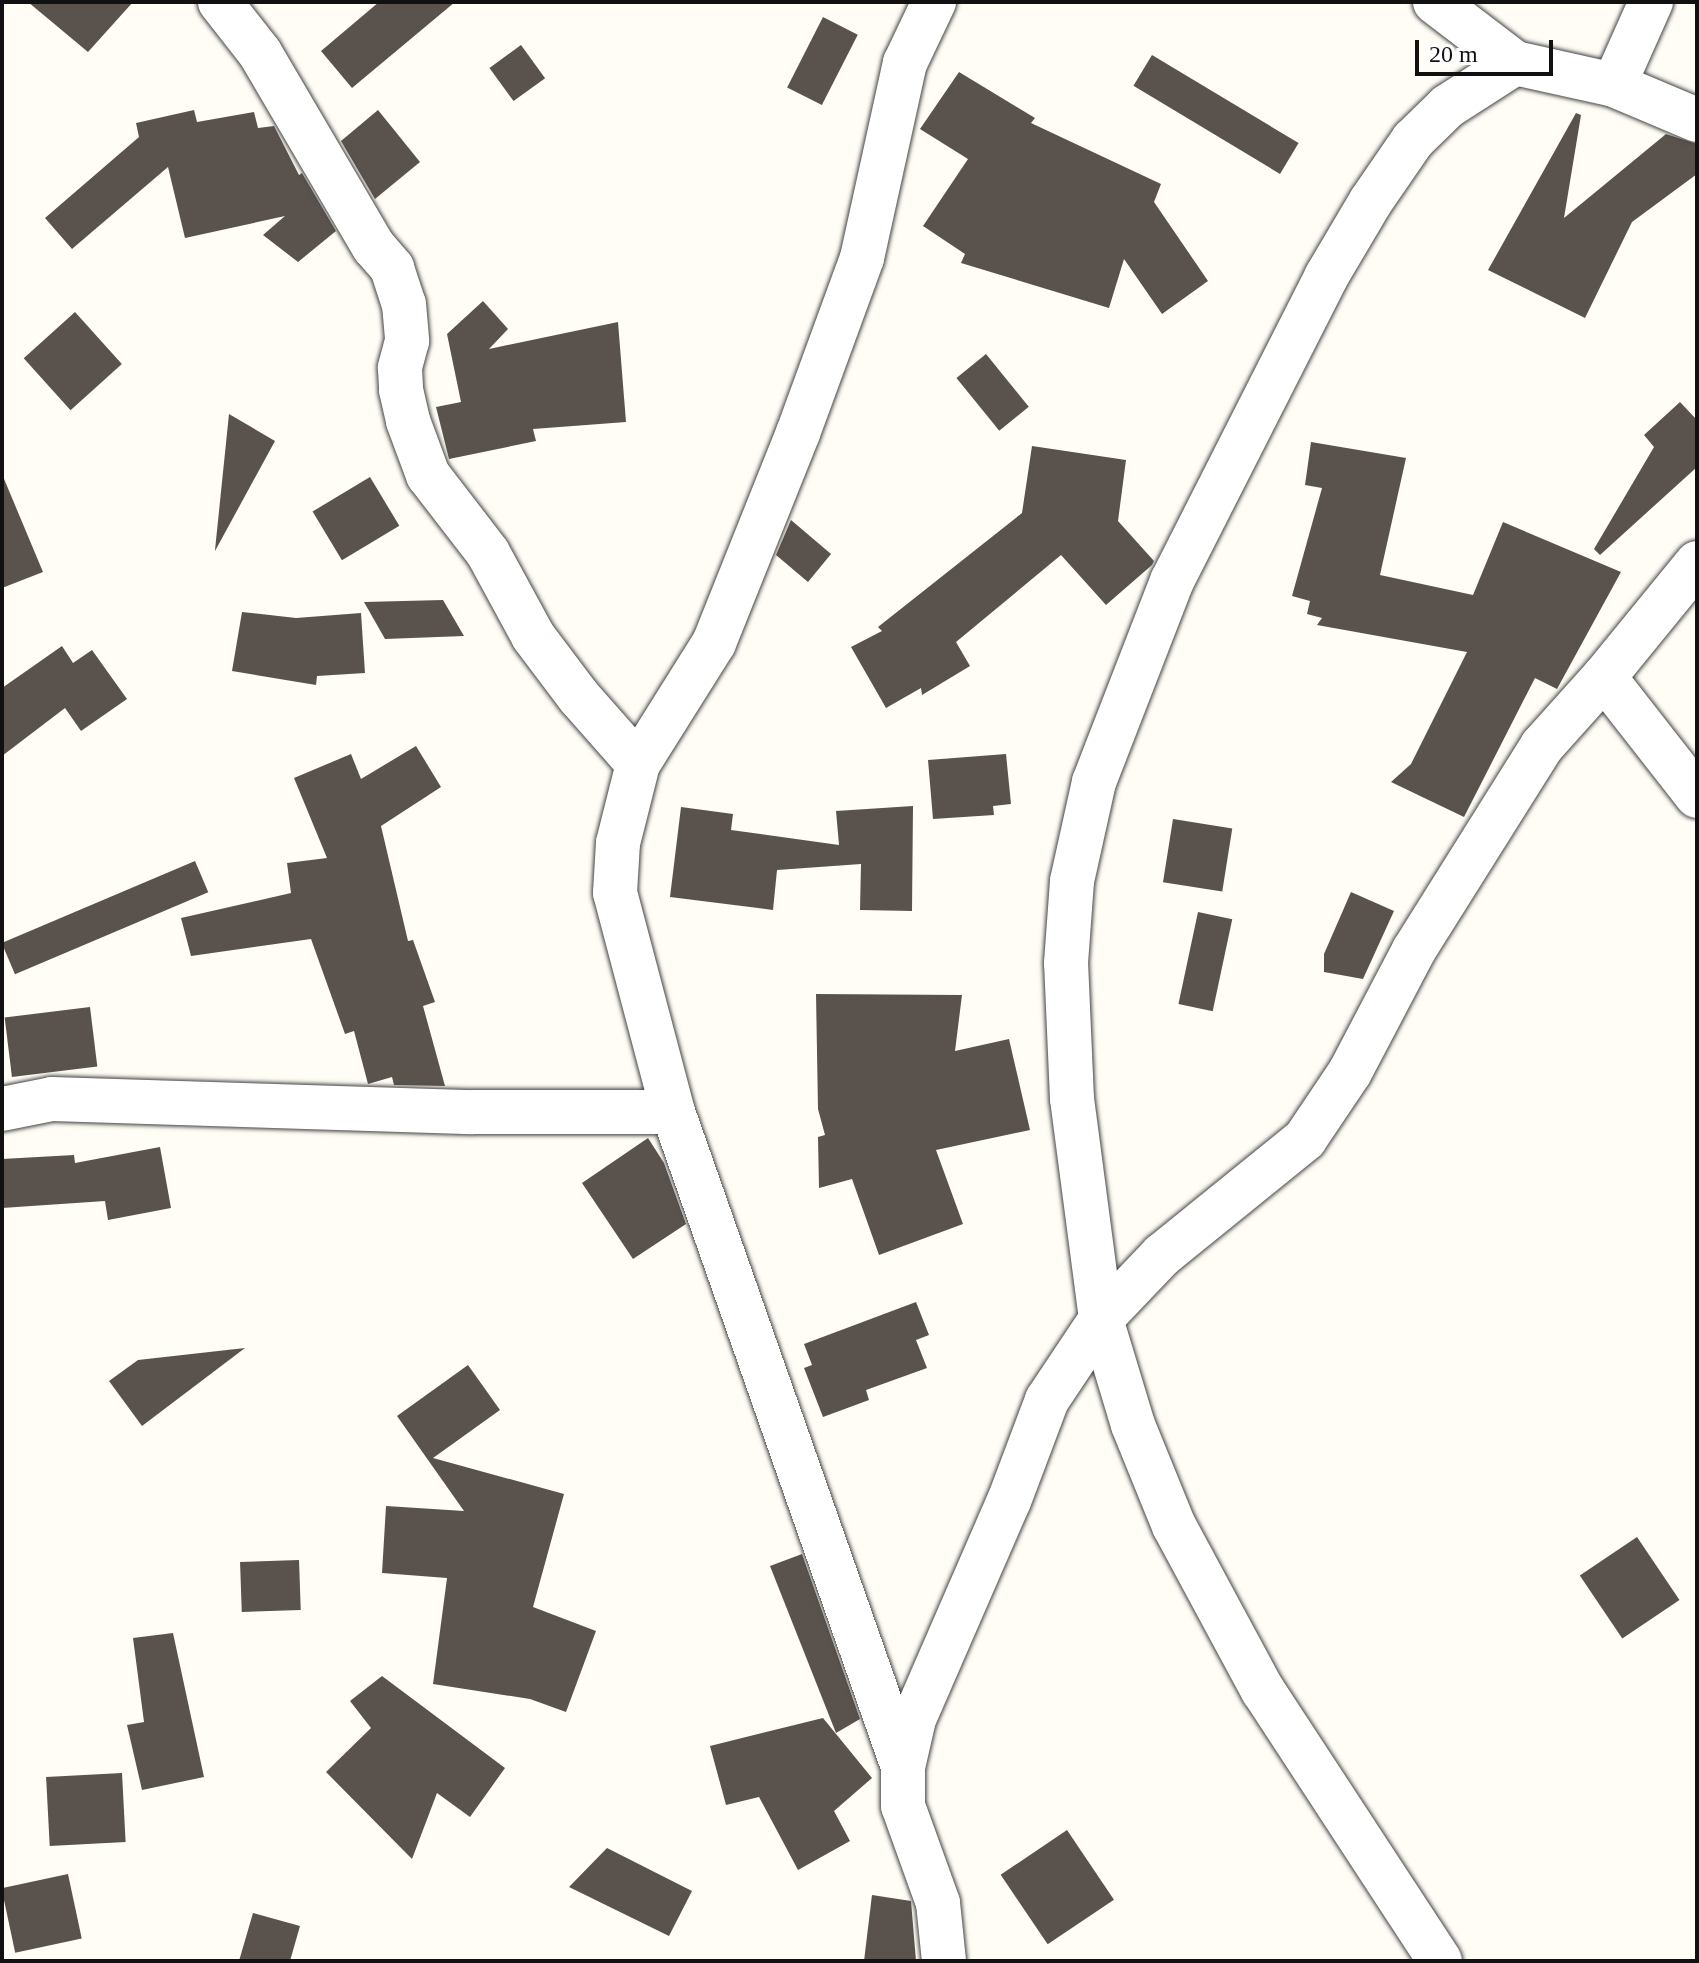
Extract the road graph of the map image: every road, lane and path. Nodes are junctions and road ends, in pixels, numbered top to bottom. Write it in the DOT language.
graph roads {
  1 [pos="220,2"];
  2 [pos="934,2"];
  3 [pos="1435,2"];
  4 [pos="1651,2"];
  5 [pos="1515,63"];
  6 [pos="1614,85"];
  7 [pos="1697,120"];
  8 [pos="1697,563"];
  9 [pos="1604,677"];
  10 [pos="638,764"];
  11 [pos="1697,796"];
  12 [pos="2,1109"];
  13 [pos="673,1112"];
  14 [pos="1101,1319"];
  15 [pos="903,1767"];
  16 [pos="944,1961"];
  17 [pos="1440,1961"];
  1 -- 10 [label="street"];
  2 -- 10 [label="street"];
  3 -- 5 [label="street"];
  4 -- 6 [label="street"];
  5 -- 6 [label="street"];
  5 -- 14 [label="street"];
  6 -- 7 [label="street"];
  8 -- 9 [label="street"];
  9 -- 11 [label="street"];
  9 -- 14 [label="street"];
  10 -- 13 [label="street"];
  12 -- 13 [label="street"];
  13 -- 15 [label="street"];
  14 -- 15 [label="street"];
  14 -- 17 [label="street"];
  15 -- 16 [label="street"];
}
